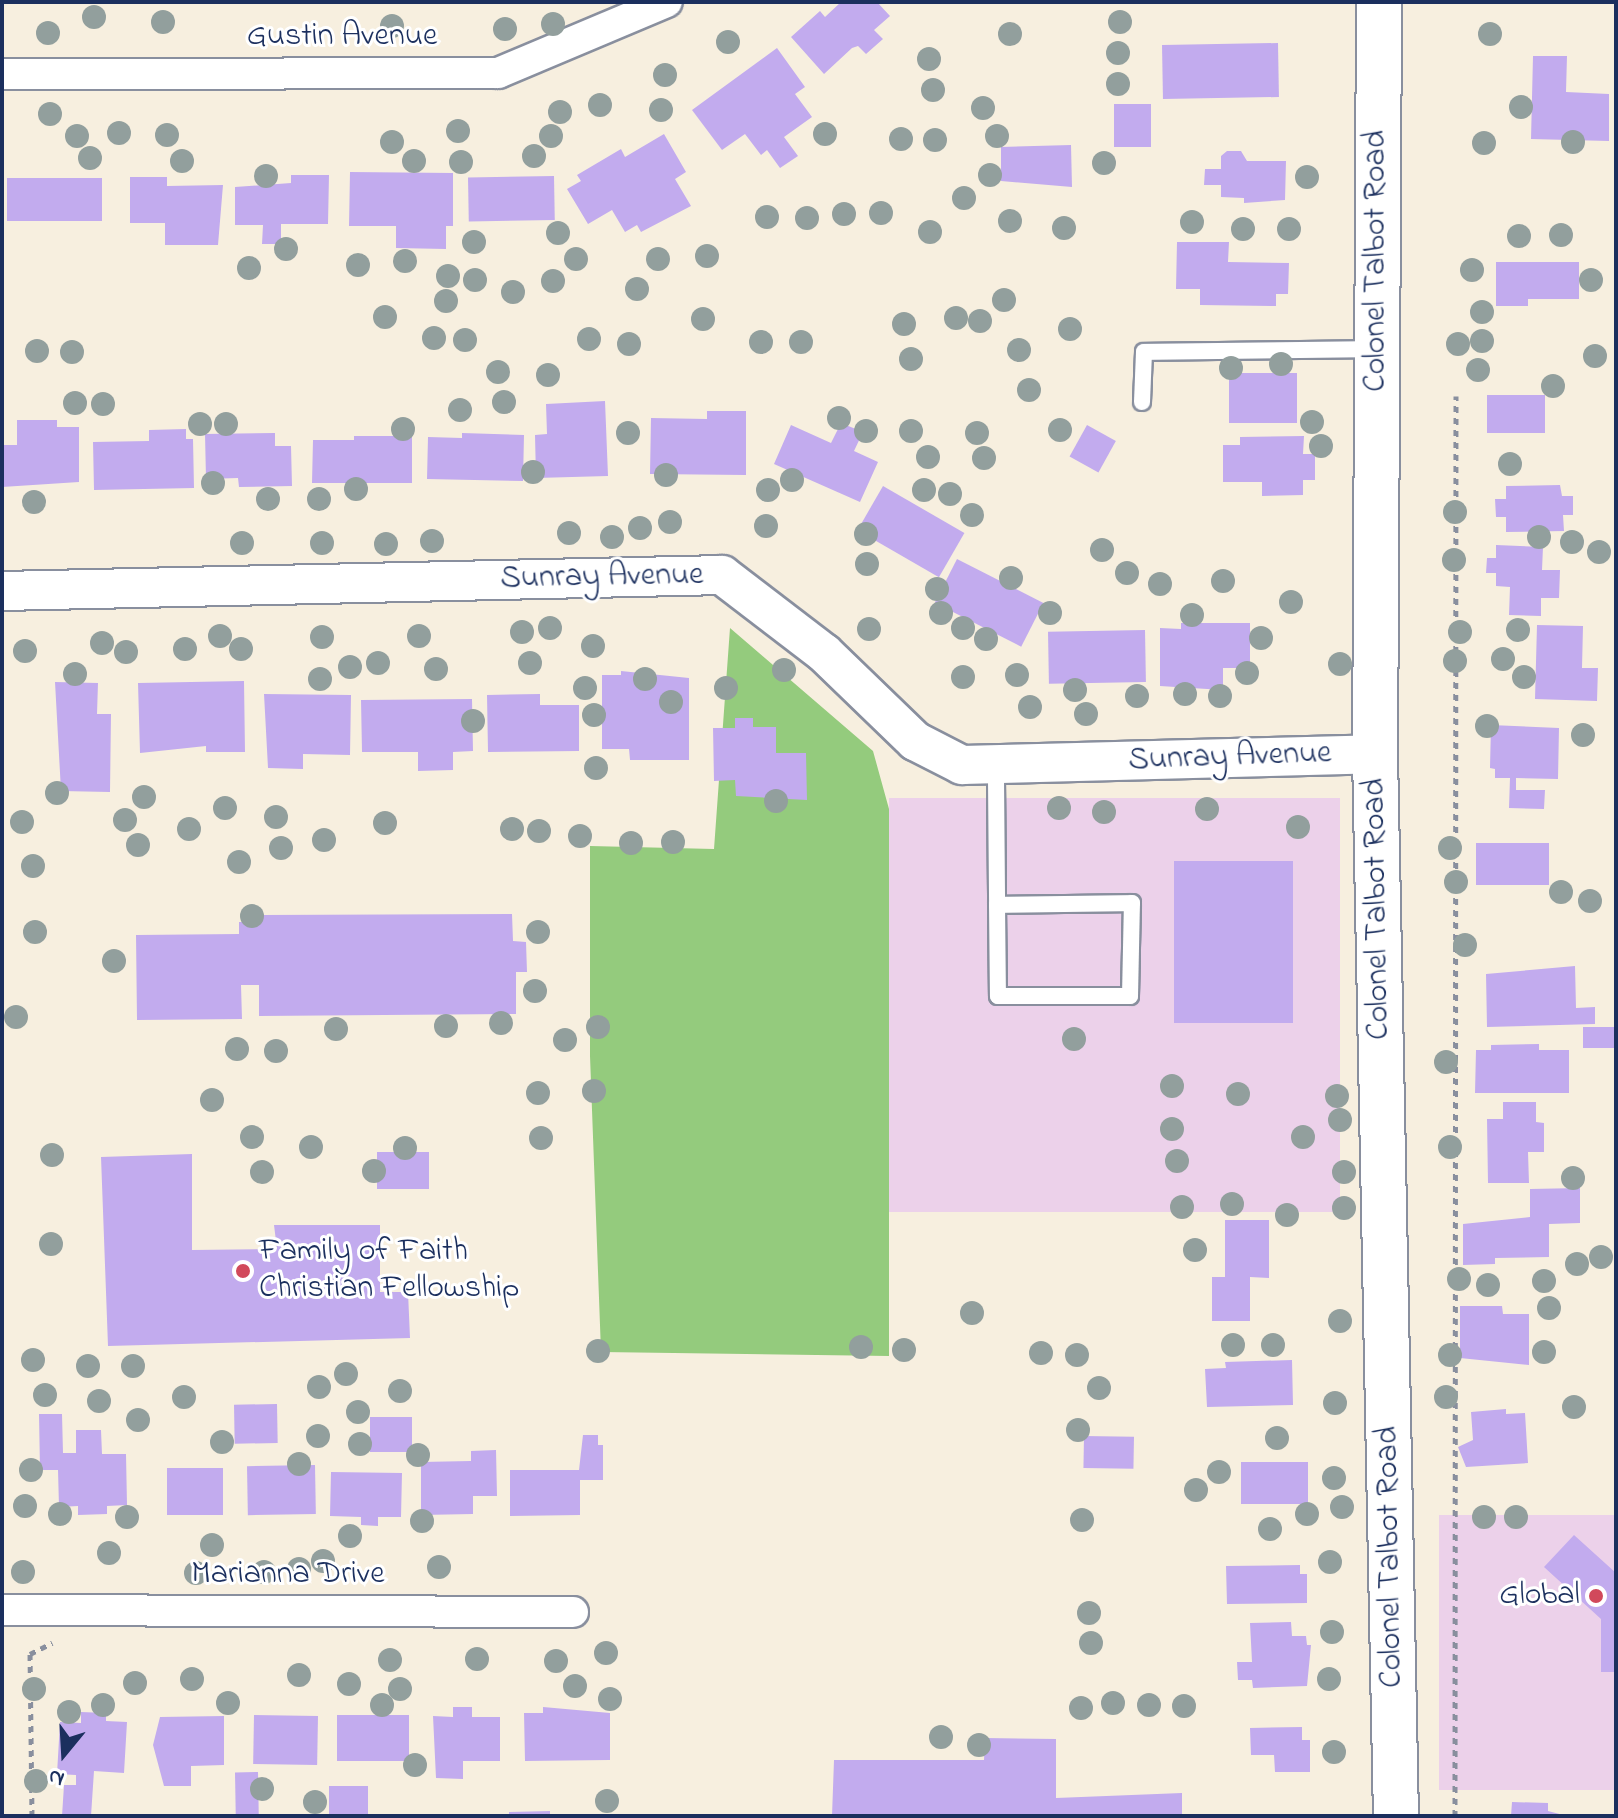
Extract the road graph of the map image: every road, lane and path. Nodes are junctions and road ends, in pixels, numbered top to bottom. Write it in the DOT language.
graph roads {
  1 [pos="667,2"];
  2 [pos="1379,2"];
  3 [pos="2,74"];
  4 [pos="1376,349"];
  5 [pos="1456,396"];
  6 [pos="1142,402"];
  7 [pos="2,591"];
  8 [pos="1375,754"];
  9 [pos="997,764"];
  10 [pos="997,905"];
  11 [pos="2,1610"];
  12 [pos="573,1612"];
  13 [pos="65,1636"];
  14 [pos="32,1816"];
  15 [pos="1396,1816"];
  16 [pos="1455,1816"];
  1 -- 3 [label="street, Gustin Avenue"];
  2 -- 4 [label="main road, Colonel Talbot Road"];
  4 -- 6 [label="lane"];
  4 -- 8 [label="main road, Colonel Talbot Road"];
  5 -- 16 [label="path"];
  7 -- 9 [label="street, Sunray Avenue"];
  8 -- 9 [label="street, Sunray Avenue"];
  8 -- 15 [label="main road, Colonel Talbot Road"];
  9 -- 10 [label="lane"];
  10 -- 10 [label="lane"];
  11 -- 12 [label="street, Marianna Drive"];
  13 -- 14 [label="path"];
}
